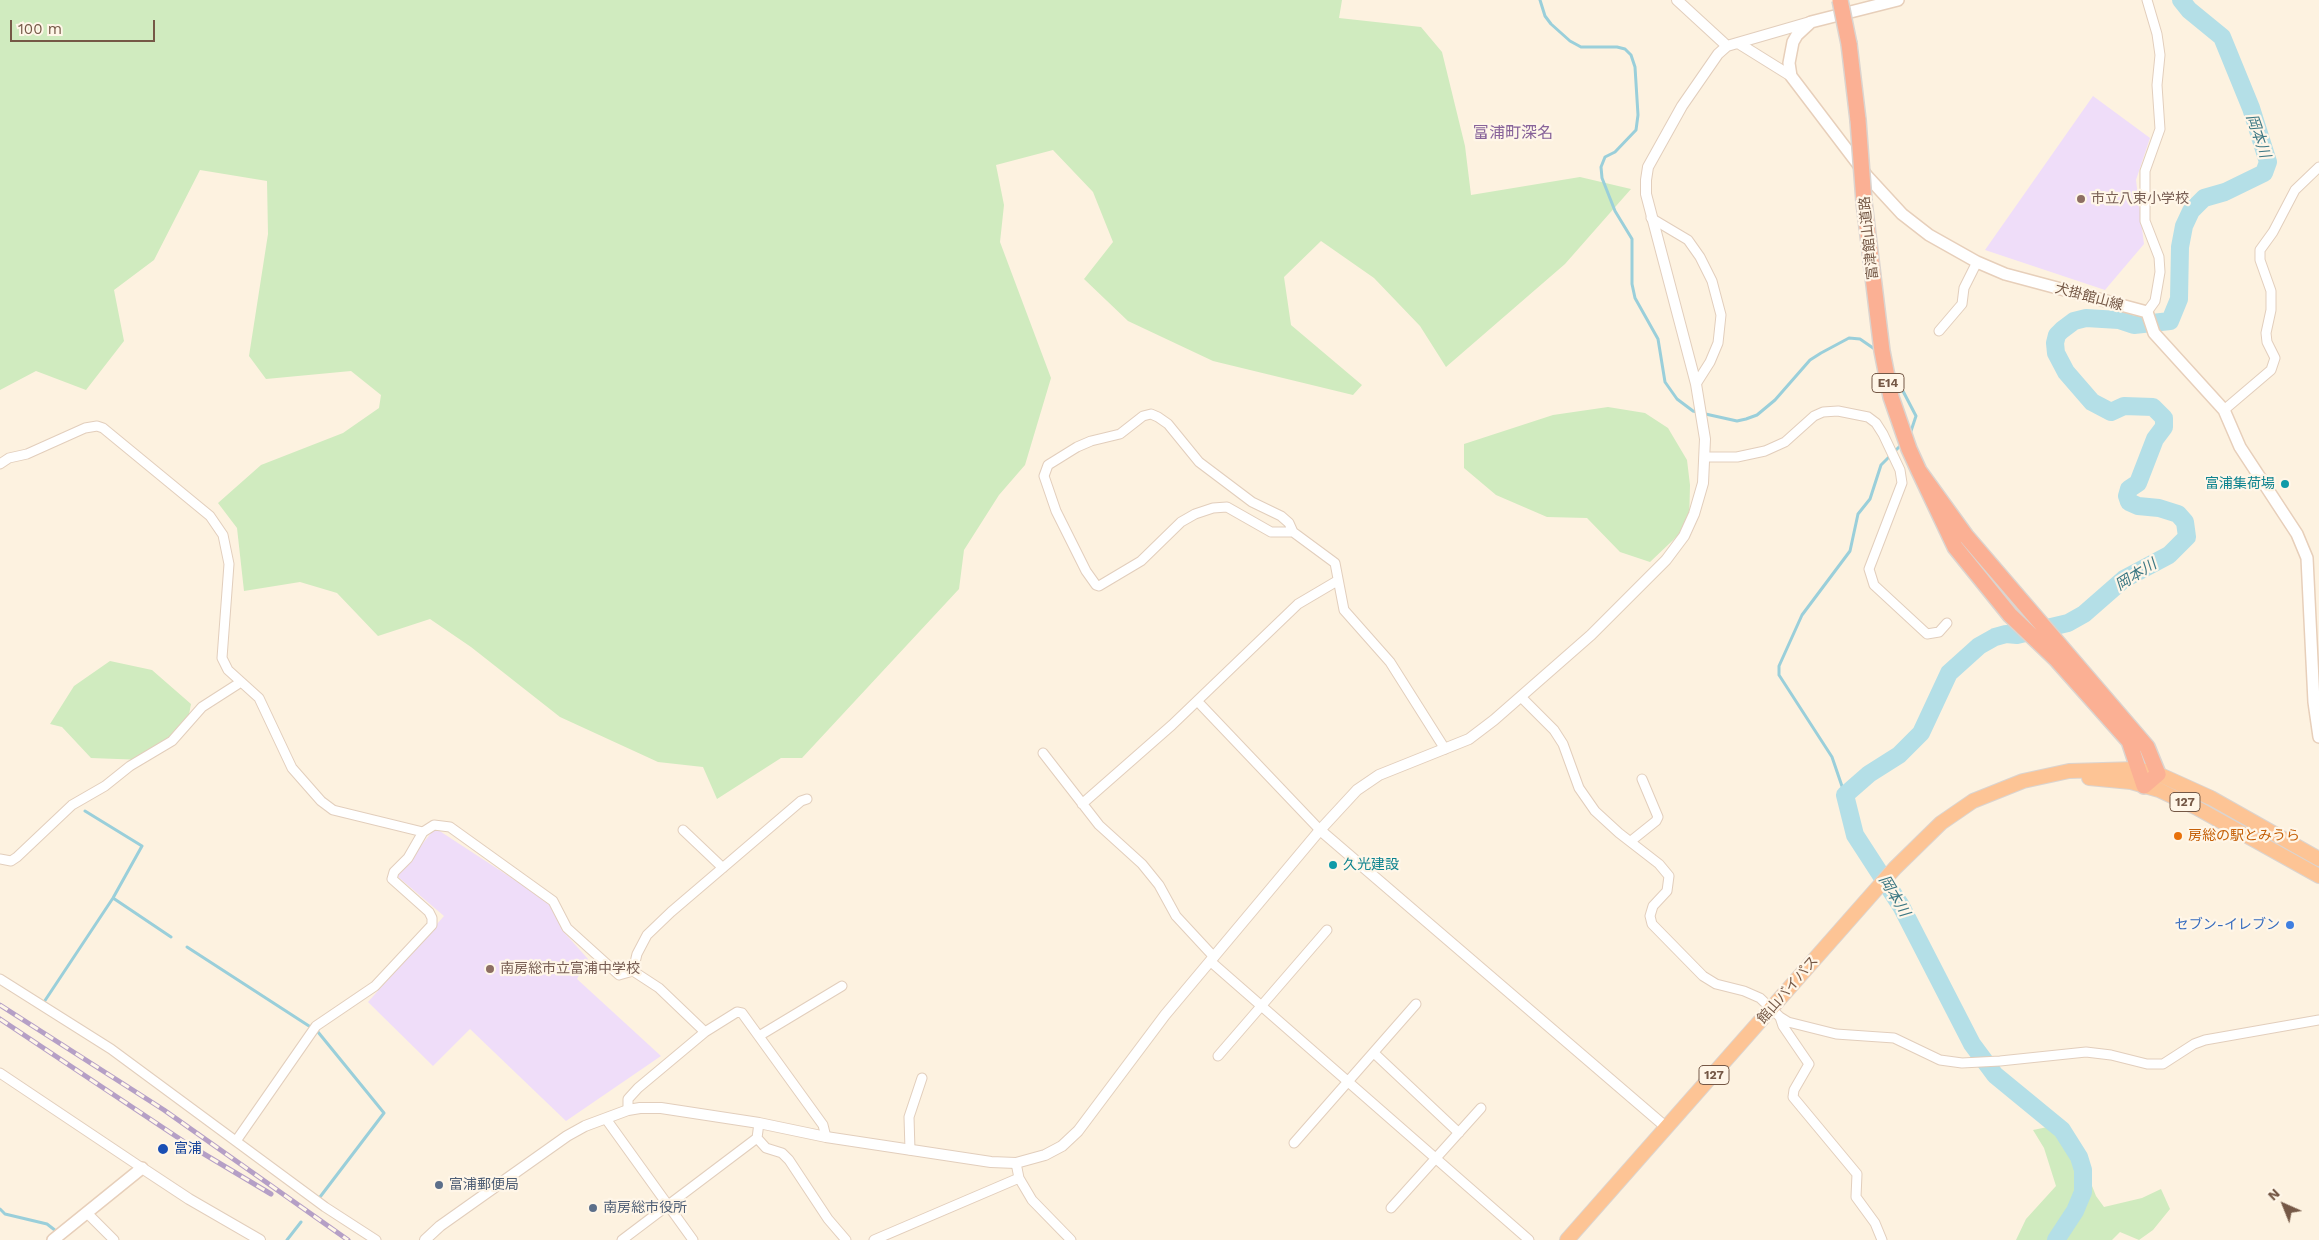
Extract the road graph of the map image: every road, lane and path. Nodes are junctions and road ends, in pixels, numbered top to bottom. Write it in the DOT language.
graph roads {
  1 [pos="1677,0"];
  2 [pos="1840,0"];
  3 [pos="1898,0"];
  4 [pos="2147,0"];
  5 [pos="1811,22"];
  6 [pos="1738,43"];
  7 [pos="1727,46"];
  8 [pos="1791,76"];
  9 [pos="2319,167"];
  10 [pos="1651,218"];
  11 [pos="1977,262"];
  12 [pos="2147,314"];
  13 [pos="1939,331"];
  14 [pos="1696,384"];
  15 [pos="2224,410"];
  16 [pos="1706,457"];
  17 [pos="0,464"];
  18 [pos="1919,471"];
  19 [pos="1293,532"];
  20 [pos="1337,581"];
  21 [pos="1947,623"];
  22 [pos="2060,656"];
  23 [pos="241,682"];
  24 [pos="1521,697"];
  25 [pos="1201,705"];
  26 [pos="2319,737"];
  27 [pos="1445,749"];
  28 [pos="1043,753"];
  29 [pos="2137,769"];
  30 [pos="2158,774"];
  31 [pos="2036,777"];
  32 [pos="1642,780"];
  33 [pos="2144,786"];
  34 [pos="807,800"];
  35 [pos="1082,804"];
  36 [pos="683,830"];
  37 [pos="1320,830"];
  38 [pos="423,832"];
  39 [pos="1631,841"];
  40 [pos="0,859"];
  41 [pos="2319,859"];
  42 [pos="723,868"];
  43 [pos="2319,876"];
  44 [pos="1327,930"];
  45 [pos="1212,959"];
  46 [pos="633,971"];
  47 [pos="0,979"];
  48 [pos="842,986"];
  49 [pos="1416,1004"];
  50 [pos="1261,1006"];
  51 [pos="1776,1014"];
  52 [pos="2319,1020"];
  53 [pos="705,1032"];
  54 [pos="759,1036"];
  55 [pos="1374,1052"];
  56 [pos="1218,1056"];
  57 [pos="0,1073"];
  58 [pos="922,1078"];
  59 [pos="1348,1082"];
  60 [pos="1481,1108"];
  61 [pos="628,1110"];
  62 [pos="606,1119"];
  63 [pos="759,1123"];
  64 [pos="1667,1128"];
  65 [pos="1459,1133"];
  66 [pos="757,1138"];
  67 [pos="826,1138"];
  68 [pos="236,1141"];
  69 [pos="1294,1143"];
  70 [pos="910,1150"];
  71 [pos="1436,1159"];
  72 [pos="1016,1163"];
  73 [pos="142,1168"];
  74 [pos="1019,1178"];
  75 [pos="668,1205"];
  76 [pos="1391,1208"];
  77 [pos="88,1213"];
  78 [pos="53,1240"];
  79 [pos="114,1240"];
  80 [pos="260,1240"];
  81 [pos="376,1240"];
  82 [pos="424,1240"];
  83 [pos="622,1240"];
  84 [pos="694,1240"];
  85 [pos="846,1240"];
  86 [pos="874,1240"];
  87 [pos="1071,1240"];
  88 [pos="1528,1240"];
  89 [pos="1567,1240"];
  90 [pos="1882,1240"];
  1 -- 7 [label="street"];
  2 -- 18 [label="highway, 富津館山道路 / E14, bridge"];
  3 -- 5 [label="main road"];
  4 -- 12 [label="street"];
  5 -- 6 [label="street"];
  5 -- 8 [label="main road"];
  6 -- 7 [label="street"];
  6 -- 8 [label="street"];
  7 -- 10 [label="street"];
  8 -- 11 [label="main road, 犬掛館山線"];
  9 -- 15 [label="street"];
  10 -- 14 [label="street"];
  10 -- 14 [label="street"];
  11 -- 12 [label="main road, 犬掛館山線"];
  11 -- 13 [label="street"];
  12 -- 15 [label="main road"];
  14 -- 16 [label="street"];
  15 -- 26 [label="main road"];
  16 -- 21 [label="street"];
  16 -- 24 [label="street"];
  17 -- 23 [label="street"];
  18 -- 22 [label="highway"];
  18 -- 22 [label="highway"];
  19 -- 19 [label="street"];
  19 -- 20 [label="street"];
  20 -- 27 [label="street"];
  20 -- 35 [label="street"];
  22 -- 29 [label="highway"];
  22 -- 30 [label="highway"];
  23 -- 38 [label="street"];
  23 -- 40 [label="street"];
  24 -- 27 [label="street"];
  24 -- 39 [label="street"];
  25 -- 37 [label="street"];
  27 -- 37 [label="street"];
  28 -- 35 [label="street"];
  29 -- 30 [label="highway, 館山バイパス / 127"];
  29 -- 31 [label="highway, 館山バイパス / 127"];
  29 -- 33 [label="highway"];
  30 -- 33 [label="highway"];
  30 -- 41 [label="highway, 館山バイパス / 127"];
  31 -- 33 [label="highway, 館山バイパス / 127"];
  31 -- 51 [label="highway, 館山バイパス / 127"];
  32 -- 39 [label="street"];
  33 -- 43 [label="highway, 館山バイパス / 127"];
  34 -- 42 [label="street"];
  35 -- 45 [label="street"];
  36 -- 42 [label="street"];
  37 -- 45 [label="street"];
  37 -- 64 [label="street"];
  38 -- 46 [label="street"];
  38 -- 68 [label="street"];
  39 -- 51 [label="street"];
  42 -- 46 [label="street"];
  44 -- 50 [label="street"];
  45 -- 50 [label="street"];
  45 -- 72 [label="street"];
  46 -- 53 [label="street"];
  47 -- 68 [label="street"];
  48 -- 54 [label="street"];
  49 -- 55 [label="street"];
  50 -- 56 [label="street"];
  50 -- 59 [label="street"];
  51 -- 52 [label="street"];
  51 -- 64 [label="highway, 館山バイパス / 127"];
  51 -- 90 [label="street"];
  53 -- 54 [label="street"];
  53 -- 61 [label="street"];
  54 -- 67 [label="street"];
  55 -- 59 [label="street"];
  55 -- 65 [label="street"];
  57 -- 73 [label="street"];
  58 -- 70 [label="street"];
  59 -- 69 [label="street"];
  59 -- 71 [label="street"];
  60 -- 65 [label="street"];
  61 -- 62 [label="street"];
  61 -- 63 [label="street"];
  62 -- 75 [label="street"];
  62 -- 82 [label="street"];
  63 -- 66 [label="street"];
  63 -- 67 [label="street"];
  64 -- 89 [label="highway, 館山バイパス / 127"];
  65 -- 71 [label="street"];
  66 -- 75 [label="street"];
  66 -- 85 [label="street"];
  67 -- 70 [label="street"];
  68 -- 81 [label="street"];
  70 -- 72 [label="street"];
  71 -- 76 [label="street"];
  71 -- 88 [label="street"];
  72 -- 74 [label="street"];
  73 -- 77 [label="main road"];
  73 -- 80 [label="street"];
  74 -- 86 [label="street"];
  74 -- 87 [label="street"];
  75 -- 83 [label="street"];
  75 -- 84 [label="street"];
  77 -- 78 [label="main road"];
  77 -- 79 [label="street"];
}
